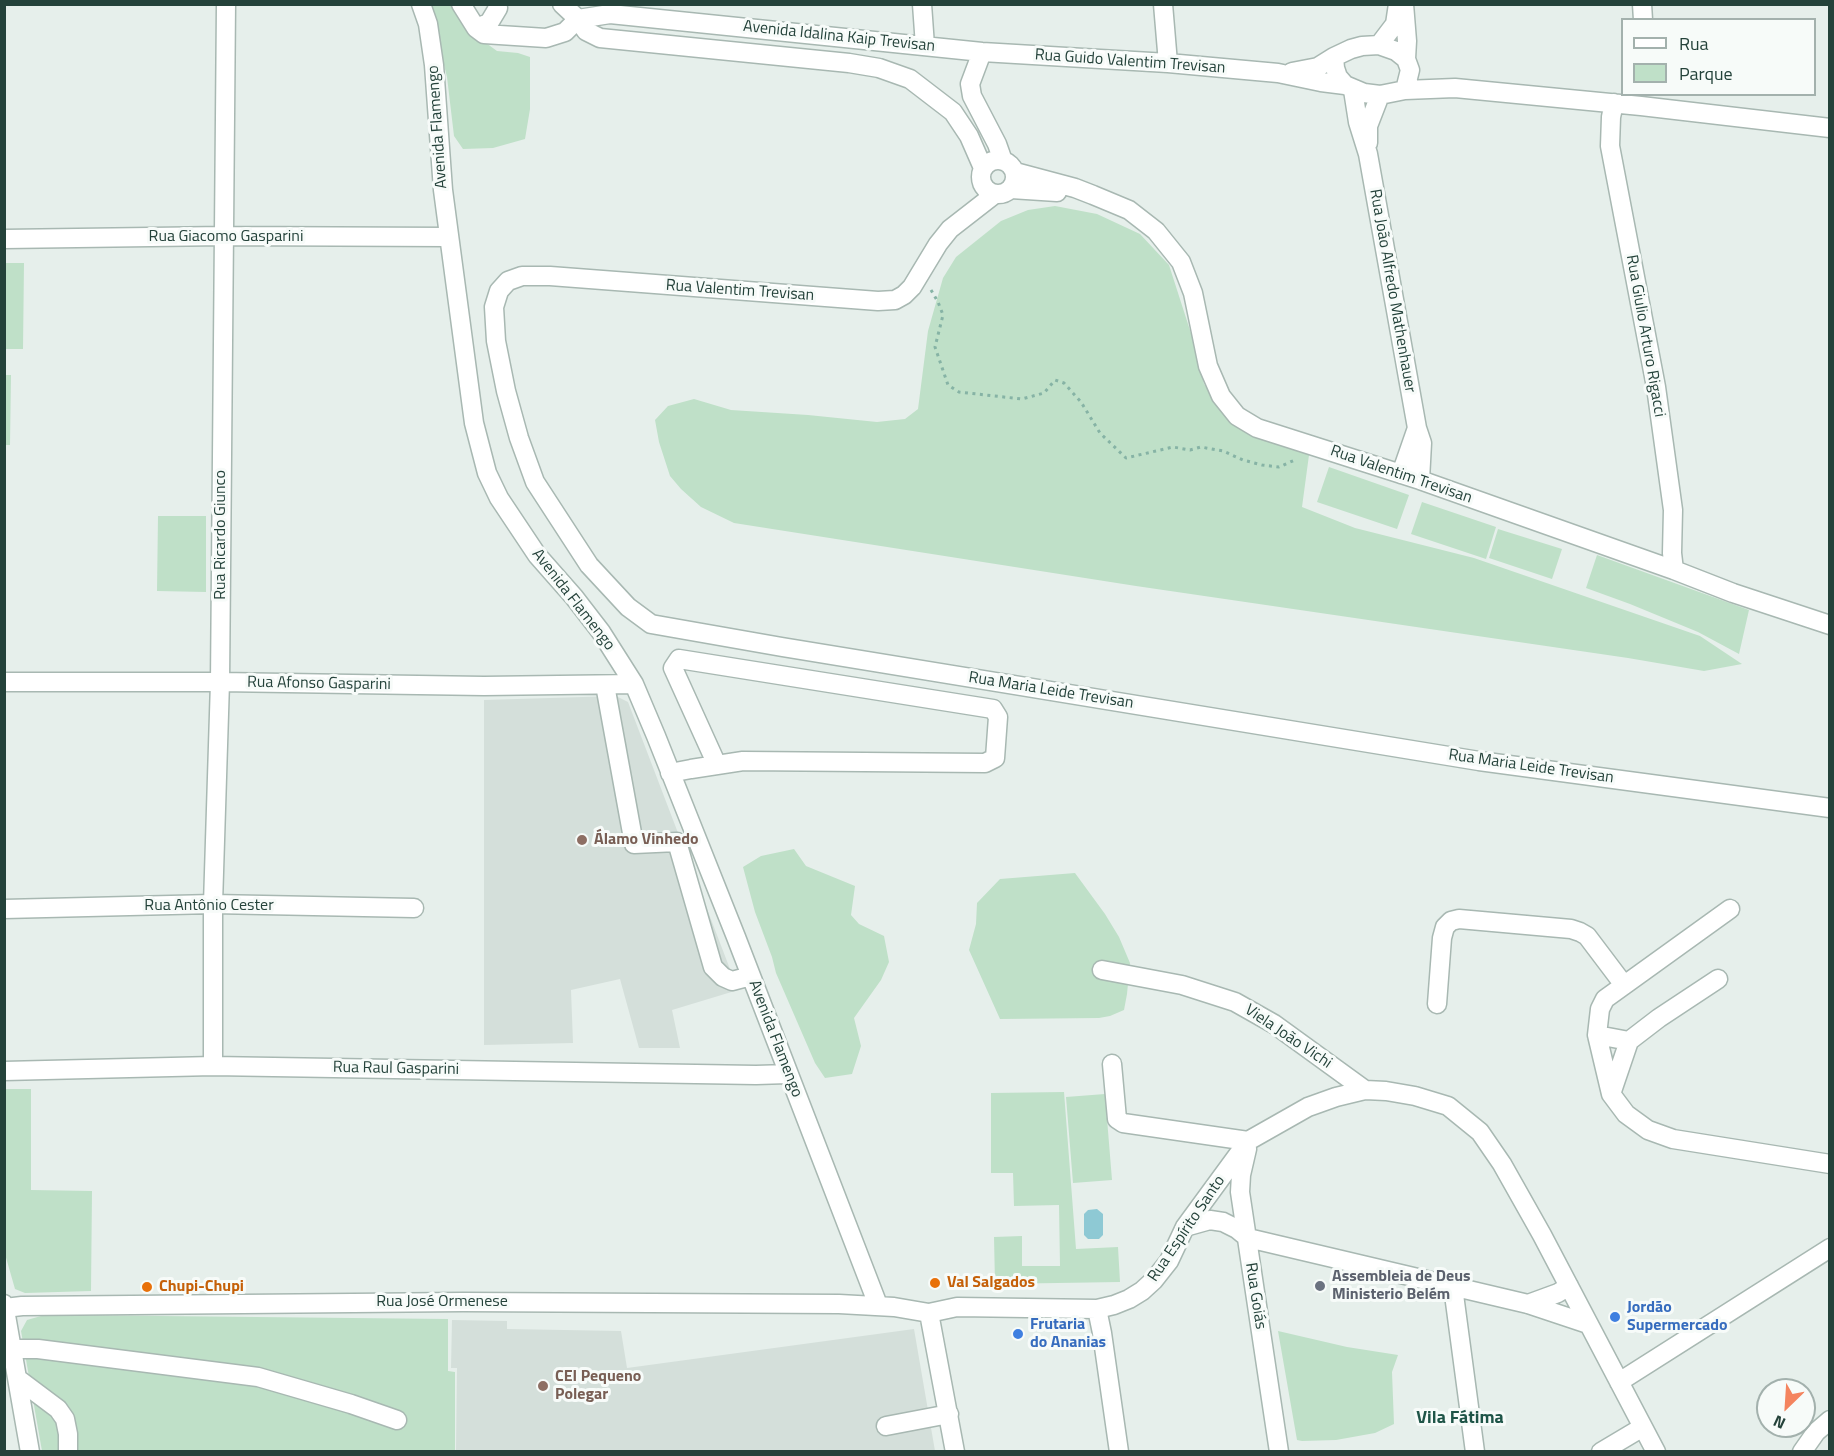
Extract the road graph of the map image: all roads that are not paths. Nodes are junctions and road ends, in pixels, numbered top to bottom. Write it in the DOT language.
graph roads {
  1 [pos="226,4"];
  2 [pos="421,4"];
  3 [pos="461,4"];
  4 [pos="497,4"];
  5 [pos="562,4"];
  6 [pos="922,4"];
  7 [pos="1163,4"];
  8 [pos="1398,4"];
  9 [pos="1404,4"];
  10 [pos="577,12"];
  11 [pos="476,28"];
  12 [pos="1379,45"];
  13 [pos="925,46"];
  14 [pos="982,52"];
  15 [pos="1334,57"];
  16 [pos="1168,63"];
  17 [pos="1408,65"];
  18 [pos="1278,73"];
  19 [pos="1349,88"];
  20 [pos="1455,88"];
  21 [pos="1405,90"];
  22 [pos="1380,95"];
  23 [pos="1641,100"];
  24 [pos="1614,103"];
  25 [pos="1830,128"];
  26 [pos="1368,154"];
  27 [pos="982,174"];
  28 [pos="1006,179"];
  29 [pos="1093,195"];
  30 [pos="950,228"];
  31 [pos="224,236"];
  32 [pos="448,237"];
  33 [pos="4,239"];
  34 [pos="499,291"];
  35 [pos="1417,428"];
  36 [pos="1401,474"];
  37 [pos="1420,480"];
  38 [pos="1674,570"];
  39 [pos="1830,625"];
  40 [pos="4,682"];
  41 [pos="220,682"];
  42 [pos="634,684"];
  43 [pos="605,685"];
  44 [pos="717,765"];
  45 [pos="670,773"];
  46 [pos="1830,808"];
  47 [pos="213,904"];
  48 [pos="414,908"];
  49 [pos="4,909"];
  50 [pos="1730,909"];
  51 [pos="1102,970"];
  52 [pos="751,976"];
  53 [pos="1718,979"];
  54 [pos="1623,985"];
  55 [pos="1437,1004"];
  56 [pos="1597,1035"];
  57 [pos="1629,1041"];
  58 [pos="1112,1064"];
  59 [pos="213,1066"];
  60 [pos="4,1071"];
  61 [pos="789,1074"];
  62 [pos="1365,1090"];
  63 [pos="1611,1094"];
  64 [pos="1248,1142"];
  65 [pos="1830,1164"];
  66 [pos="1185,1227"];
  67 [pos="1248,1238"];
  68 [pos="1830,1248"];
  69 [pos="1569,1286"];
  70 [pos="1453,1287"];
  71 [pos="1528,1304"];
  72 [pos="878,1305"];
  73 [pos="5,1306"];
  74 [pos="1097,1309"];
  75 [pos="929,1313"];
  76 [pos="1588,1324"];
  77 [pos="12,1349"];
  78 [pos="18,1379"];
  79 [pos="1619,1382"];
  80 [pos="949,1414"];
  81 [pos="397,1420"];
  82 [pos="1830,1420"];
  83 [pos="886,1426"];
  84 [pos="1643,1427"];
  85 [pos="30,1452"];
  86 [pos="68,1452"];
  87 [pos="955,1452"];
  88 [pos="1119,1452"];
  89 [pos="1279,1452"];
  90 [pos="1475,1452"];
  91 [pos="1601,1452"];
  92 [pos="1656,1452"];
  93 [pos="1802,1452"];
  1 -- 31 [label="street, Rua Ricardo Giunco"];
  2 -- 32 [label="street, Avenida Flamengo"];
  3 -- 11 [label="street"];
  4 -- 11 [label="street"];
  5 -- 10 [label="street, Avenida Idalina Kaip Trevisan"];
  6 -- 13 [label="street"];
  7 -- 16 [label="street"];
  8 -- 12 [label="street"];
  9 -- 17 [label="street"];
  10 -- 11 [label="street, Avenida Idalina Kaip Trevisan"];
  10 -- 13 [label="street, Avenida Idalina Kaip Trevisan"];
  10 -- 27 [label="street, Avenida Idalina Kaip Trevisan"];
  12 -- 15 [label="street"];
  12 -- 17 [label="street"];
  13 -- 14 [label="street, Avenida Idalina Kaip Trevisan"];
  14 -- 16 [label="street, Rua Guido Valentim Trevisan"];
  14 -- 28 [label="street"];
  15 -- 18 [label="street, Rua Guido Valentim Trevisan"];
  15 -- 19 [label="street"];
  16 -- 18 [label="street, Rua Guido Valentim Trevisan"];
  17 -- 20 [label="street"];
  17 -- 21 [label="street"];
  18 -- 19 [label="street, Rua Guido Valentim Trevisan"];
  19 -- 22 [label="street"];
  19 -- 26 [label="street, Rua João Alfredo Mathenhauer"];
  20 -- 21 [label="street"];
  20 -- 24 [label="street"];
  21 -- 22 [label="street"];
  22 -- 26 [label="street, Rua João Alfredo Mathenhauer"];
  23 -- 24 [label="street"];
  23 -- 25 [label="street"];
  24 -- 38 [label="street, Rua Giulio Arturo Rigacci"];
  26 -- 35 [label="street, Rua João Alfredo Mathenhauer"];
  27 -- 28 [label="street"];
  27 -- 28 [label="street"];
  27 -- 30 [label="street, Rua Valentim Trevisan"];
  28 -- 29 [label="street, Rua Valentim Trevisan"];
  28 -- 29 [label="street, Rua Valentim Trevisan"];
  28 -- 30 [label="street, Rua Valentim Trevisan"];
  29 -- 36 [label="street, Rua Valentim Trevisan"];
  30 -- 34 [label="street, Rua Valentim Trevisan"];
  31 -- 32 [label="street, Rua Giacomo Gasparini"];
  31 -- 33 [label="street, Rua Giacomo Gasparini"];
  31 -- 41 [label="street, Rua Ricardo Giunco"];
  32 -- 42 [label="street, Avenida Flamengo"];
  34 -- 46 [label="street, Rua Maria Leide Trevisan"];
  35 -- 36 [label="street, Rua João Alfredo Mathenhauer"];
  35 -- 37 [label="street, Rua João Alfredo Mathenhauer"];
  36 -- 37 [label="street, Rua Valentim Trevisan"];
  37 -- 38 [label="street, Rua Valentim Trevisan"];
  38 -- 39 [label="street, Rua Valentim Trevisan"];
  40 -- 41 [label="street, Rua Afonso Gasparini"];
  41 -- 43 [label="street, Rua Afonso Gasparini"];
  41 -- 47 [label="street, Rua Ricardo Giunco"];
  42 -- 43 [label="street, Rua Afonso Gasparini"];
  42 -- 45 [label="street, Avenida Flamengo"];
  43 -- 52 [label="street"];
  44 -- 44 [label="street"];
  44 -- 45 [label="street"];
  45 -- 52 [label="street, Avenida Flamengo"];
  47 -- 48 [label="street, Rua Antônio Cester"];
  47 -- 49 [label="street, Rua Antônio Cester"];
  47 -- 59 [label="street, Rua Ricardo Giunco"];
  50 -- 54 [label="street"];
  51 -- 62 [label="street, Viela João Vichi"];
  52 -- 61 [label="street, Avenida Flamengo"];
  53 -- 57 [label="street"];
  54 -- 55 [label="street"];
  54 -- 56 [label="street"];
  56 -- 57 [label="street"];
  56 -- 63 [label="street"];
  57 -- 63 [label="street"];
  58 -- 64 [label="street"];
  59 -- 60 [label="street, Rua Raul Gasparini"];
  59 -- 61 [label="street, Rua Raul Gasparini"];
  61 -- 72 [label="street, Avenida Flamengo"];
  62 -- 64 [label="street, Rua Espírito Santo"];
  62 -- 69 [label="street, Rua Espírito Santo"];
  63 -- 65 [label="street"];
  64 -- 66 [label="street, Rua Espírito Santo"];
  64 -- 67 [label="street, Rua Goiás"];
  66 -- 67 [label="street"];
  66 -- 74 [label="street, Rua Espírito Santo"];
  67 -- 70 [label="street"];
  67 -- 89 [label="street, Rua Goiás"];
  68 -- 79 [label="street"];
  69 -- 71 [label="street"];
  69 -- 76 [label="street, Rua Espírito Santo"];
  70 -- 71 [label="street"];
  70 -- 90 [label="street"];
  71 -- 76 [label="street"];
  72 -- 73 [label="street, Rua José Ormenese"];
  72 -- 75 [label="street, Rua José Ormenese"];
  73 -- 77 [label="street"];
  74 -- 75 [label="street, Rua Espírito Santo"];
  74 -- 88 [label="street"];
  75 -- 80 [label="street"];
  76 -- 79 [label="street, Rua Espírito Santo"];
  77 -- 78 [label="street"];
  77 -- 81 [label="street"];
  78 -- 85 [label="street"];
  78 -- 86 [label="street"];
  79 -- 84 [label="street, Rua Espírito Santo"];
  80 -- 83 [label="street"];
  80 -- 87 [label="street"];
  82 -- 93 [label="street"];
  84 -- 91 [label="street"];
  84 -- 92 [label="street, Rua Espírito Santo"];
}
